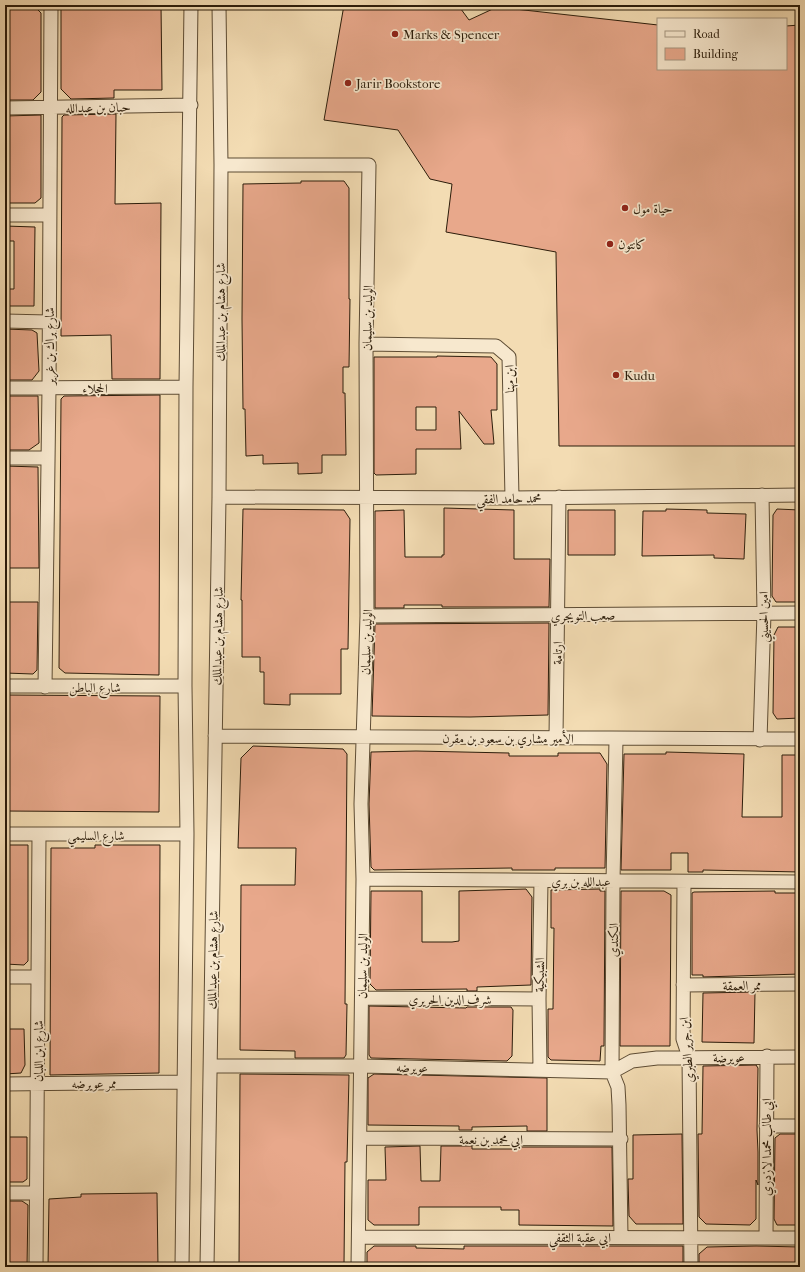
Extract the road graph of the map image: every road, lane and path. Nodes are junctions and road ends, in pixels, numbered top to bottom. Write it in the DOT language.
graph roads {
  1 [pos="51,5"];
  2 [pos="191,5"];
  3 [pos="219,5"];
  4 [pos="191,105"];
  5 [pos="5,108"];
  6 [pos="51,108"];
  7 [pos="221,165"];
  8 [pos="5,215"];
  9 [pos="48,215"];
  10 [pos="5,321"];
  11 [pos="48,322"];
  12 [pos="366,344"];
  13 [pos="186,387"];
  14 [pos="5,388"];
  15 [pos="49,388"];
  16 [pos="5,458"];
  17 [pos="48,458"];
  18 [pos="762,495"];
  19 [pos="800,495"];
  20 [pos="219,497"];
  21 [pos="559,497"];
  22 [pos="512,498"];
  23 [pos="366,499"];
  24 [pos="764,613"];
  25 [pos="800,613"];
  26 [pos="557,615"];
  27 [pos="367,616"];
  28 [pos="5,686"];
  29 [pos="185,686"];
  30 [pos="45,687"];
  31 [pos="215,736"];
  32 [pos="362,737"];
  33 [pos="556,737"];
  34 [pos="800,739"];
  35 [pos="616,740"];
  36 [pos="760,740"];
  37 [pos="5,834"];
  38 [pos="187,834"];
  39 [pos="39,835"];
  40 [pos="363,879"];
  41 [pos="541,881"];
  42 [pos="613,881"];
  43 [pos="684,882"];
  44 [pos="800,882"];
  45 [pos="5,977"];
  46 [pos="38,977"];
  47 [pos="800,984"];
  48 [pos="683,985"];
  49 [pos="362,998"];
  50 [pos="539,999"];
  51 [pos="767,1056"];
  52 [pos="689,1057"];
  53 [pos="800,1057"];
  54 [pos="211,1066"];
  55 [pos="361,1066"];
  56 [pos="540,1070"];
  57 [pos="612,1072"];
  58 [pos="184,1082"];
  59 [pos="38,1083"];
  60 [pos="5,1084"];
  61 [pos="766,1126"];
  62 [pos="800,1126"];
  63 [pos="360,1138"];
  64 [pos="621,1139"];
  65 [pos="5,1193"];
  66 [pos="36,1194"];
  67 [pos="359,1237"];
  68 [pos="621,1237"];
  69 [pos="691,1237"];
  70 [pos="766,1238"];
  71 [pos="800,1238"];
  72 [pos="36,1267"];
  73 [pos="182,1267"];
  74 [pos="207,1267"];
  75 [pos="358,1267"];
  76 [pos="692,1267"];
  1 -- 6 [label="street, شارع براك بن غرير"];
  2 -- 4 [label="street, شارع هشام بن عبدالملك"];
  3 -- 7 [label="street, شارع هشام بن عبدالملك"];
  4 -- 6 [label="street, حبان بن عبدالله"];
  4 -- 13 [label="street, شارع هشام بن عبدالملك"];
  5 -- 6 [label="street, حبان بن عبدالله"];
  6 -- 9 [label="street, شارع براك بن غرير"];
  7 -- 12 [label="street, الوليد بن سليمان"];
  7 -- 20 [label="street, شارع هشام بن عبدالملك"];
  8 -- 9 [label="street"];
  9 -- 11 [label="street, شارع براك بن غرير"];
  10 -- 11 [label="street"];
  11 -- 15 [label="street, شارع براك بن غرير"];
  12 -- 22 [label="street, ابن مهنا"];
  12 -- 23 [label="street, الوليد بن سليمان"];
  13 -- 15 [label="street, الحجلاء"];
  13 -- 29 [label="street, شارع هشام بن عبدالملك"];
  14 -- 15 [label="street, الحجلاء"];
  15 -- 17 [label="street, شارع براك بن غرير"];
  16 -- 17 [label="street"];
  17 -- 30 [label="street, شارع براك بن غرير"];
  18 -- 19 [label="street, محمد حامد الفقي"];
  18 -- 21 [label="street, محمد حامد الفقي"];
  18 -- 24 [label="street, امين الحسيني"];
  20 -- 23 [label="street, محمد حامد الفقي"];
  20 -- 31 [label="street, شارع هشام بن عبدالملك"];
  21 -- 22 [label="street, محمد حامد الفقي"];
  21 -- 26 [label="street, ارتامة"];
  22 -- 23 [label="street, محمد حامد الفقي"];
  23 -- 27 [label="street, الوليد بن سليمان"];
  24 -- 25 [label="street, صعب التويجري"];
  24 -- 26 [label="street, صعب التويجري"];
  24 -- 36 [label="street, امين الحسيني"];
  26 -- 27 [label="street, صعب التويجري"];
  26 -- 33 [label="street, ارتامة"];
  27 -- 32 [label="street, الوليد بن سليمان"];
  28 -- 30 [label="street, شارع الباطن"];
  29 -- 30 [label="street, شارع الباطن"];
  29 -- 38 [label="street, شارع هشام بن عبدالملك"];
  31 -- 32 [label="street, الأمير مشاري بن سعود بن مقرن"];
  31 -- 54 [label="street, شارع هشام بن عبدالملك"];
  32 -- 33 [label="street, الأمير مشاري بن سعود بن مقرن"];
  32 -- 40 [label="street, الوليد بن سليمان"];
  33 -- 35 [label="street, الأمير مشاري بن سعود بن مقرن"];
  34 -- 36 [label="street, الأمير مشاري بن سعود بن مقرن"];
  35 -- 36 [label="street, الأمير مشاري بن سعود بن مقرن"];
  35 -- 42 [label="street, الكندي"];
  37 -- 39 [label="street, شارع السليمي"];
  38 -- 39 [label="street, شارع السليمي"];
  38 -- 58 [label="street, شارع هشام بن عبدالملك"];
  39 -- 46 [label="street, شارع ابن اللبان"];
  40 -- 41 [label="street, عبدالله بن بري"];
  40 -- 49 [label="street, الوليد بن سليمان"];
  41 -- 42 [label="street, عبدالله بن بري"];
  41 -- 50 [label="street, الشبيكية"];
  42 -- 43 [label="street, عبدالله بن بري"];
  42 -- 57 [label="street, الكندي"];
  43 -- 44 [label="street, عبدالله بن بري"];
  43 -- 48 [label="street, ابن جرير الطبري"];
  45 -- 46 [label="street"];
  46 -- 59 [label="street, شارع ابن اللبان"];
  47 -- 48 [label="street, ممر العمقة"];
  48 -- 52 [label="street, ابن جرير الطبري"];
  49 -- 50 [label="street, شرف الدين الحريري"];
  49 -- 55 [label="street, الوليد بن سليمان"];
  50 -- 56 [label="street, الشبيكية"];
  51 -- 52 [label="street, عويرضة"];
  51 -- 53 [label="street, عويرضة"];
  51 -- 61 [label="street, ابي طالب محمدا لازدري"];
  52 -- 57 [label="street, عويرضة"];
  52 -- 69 [label="street, ابن جرير الطبري"];
  54 -- 55 [label="street, عويرضه"];
  54 -- 74 [label="street, شارع هشام بن عبدالملك"];
  55 -- 56 [label="street, عويرضه"];
  55 -- 63 [label="street, الوليد بن سليمان"];
  56 -- 57 [label="street, عويرضه"];
  57 -- 64 [label="street, الكندي"];
  58 -- 59 [label="street, ممر عويرضه"];
  58 -- 73 [label="street, شارع هشام بن عبدالملك"];
  59 -- 60 [label="street, ممر عويرضه"];
  59 -- 66 [label="street, شارع ابن اللبان"];
  61 -- 62 [label="street"];
  61 -- 70 [label="street, ابي طالب محمدا لازدري"];
  63 -- 64 [label="street, ابي محمد بن نعمة"];
  63 -- 67 [label="street, الوليد بن سليمان"];
  64 -- 68 [label="street, الكندي"];
  65 -- 66 [label="street"];
  66 -- 72 [label="street, شارع ابن اللبان"];
  67 -- 68 [label="street, ابي عقبة الثقفي"];
  67 -- 75 [label="street, الوليد بن سليمان"];
  68 -- 69 [label="street, ابي عقبة الثقفي"];
  69 -- 70 [label="street, ابي عقبة الثقفي"];
  69 -- 76 [label="street, ابن جرير الطبري"];
  70 -- 71 [label="street, ابي عقبة الثقفي"];
}
